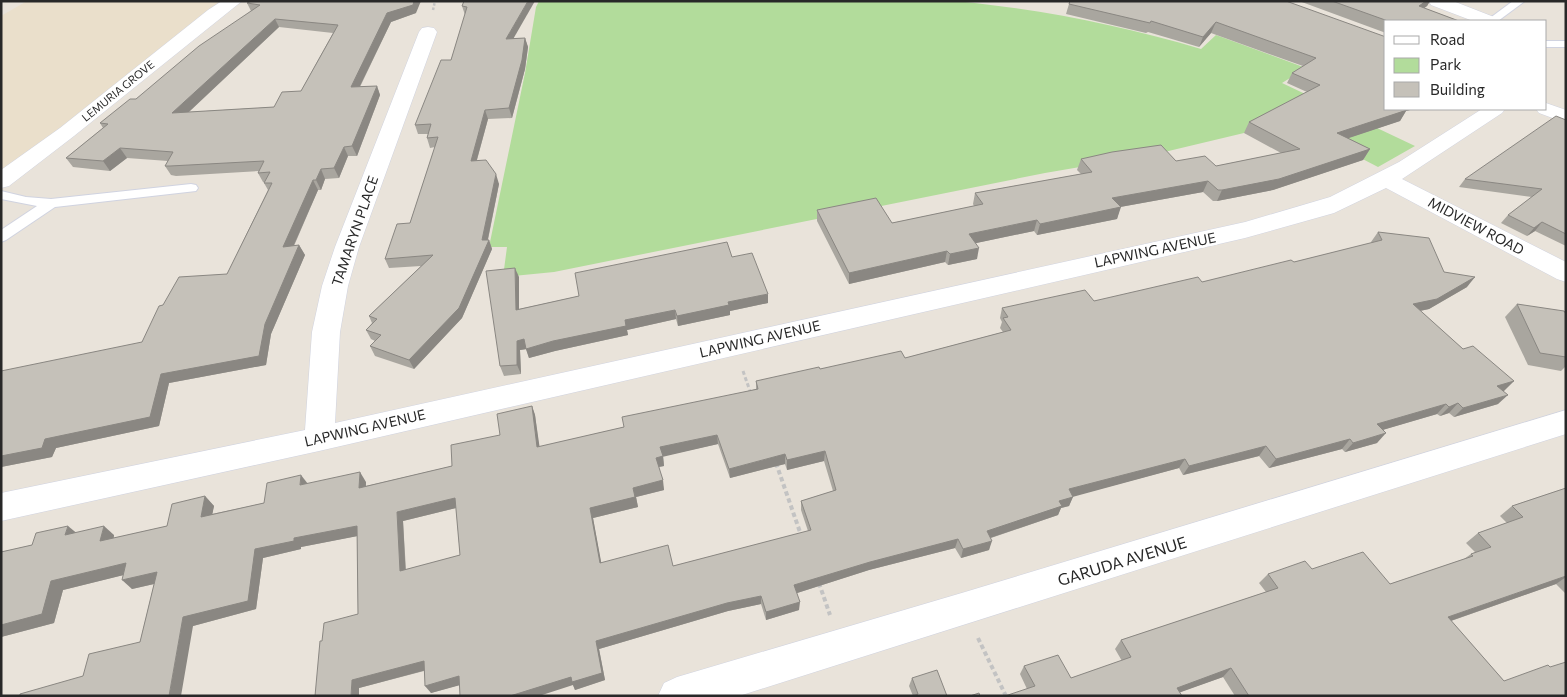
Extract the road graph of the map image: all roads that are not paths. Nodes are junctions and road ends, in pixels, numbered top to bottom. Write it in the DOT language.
graph roads {
  1 [pos="234,1"];
  2 [pos="1437,1"];
  3 [pos="1520,1"];
  4 [pos="1487,20"];
  5 [pos="1492,20"];
  6 [pos="428,32"];
  7 [pos="1547,44"];
  8 [pos="1566,44"];
  9 [pos="1547,109"];
  10 [pos="1493,110"];
  11 [pos="1566,117"];
  12 [pos="1386,180"];
  13 [pos="1,182"];
  14 [pos="191,188"];
  15 [pos="1,195"];
  16 [pos="51,202"];
  17 [pos="1,237"];
  18 [pos="1566,273"];
  19 [pos="1566,422"];
  20 [pos="319,439"];
  21 [pos="1,506"];
  22 [pos="677,696"];
  1 -- 13 [label="street, LEMURIA GROVE"];
  2 -- 4 [label="street"];
  3 -- 5 [label="lane"];
  6 -- 20 [label="street, TAMARYN PLACE"];
  7 -- 8 [label="lane"];
  9 -- 11 [label="street"];
  10 -- 12 [label="street, LAPWING AVENUE"];
  12 -- 18 [label="street, MIDVIEW ROAD"];
  12 -- 20 [label="street, LAPWING AVENUE"];
  14 -- 16 [label="lane"];
  15 -- 16 [label="lane"];
  16 -- 17 [label="lane"];
  19 -- 22 [label="street, GARUDA AVENUE"];
  20 -- 21 [label="street, LAPWING AVENUE"];
}
